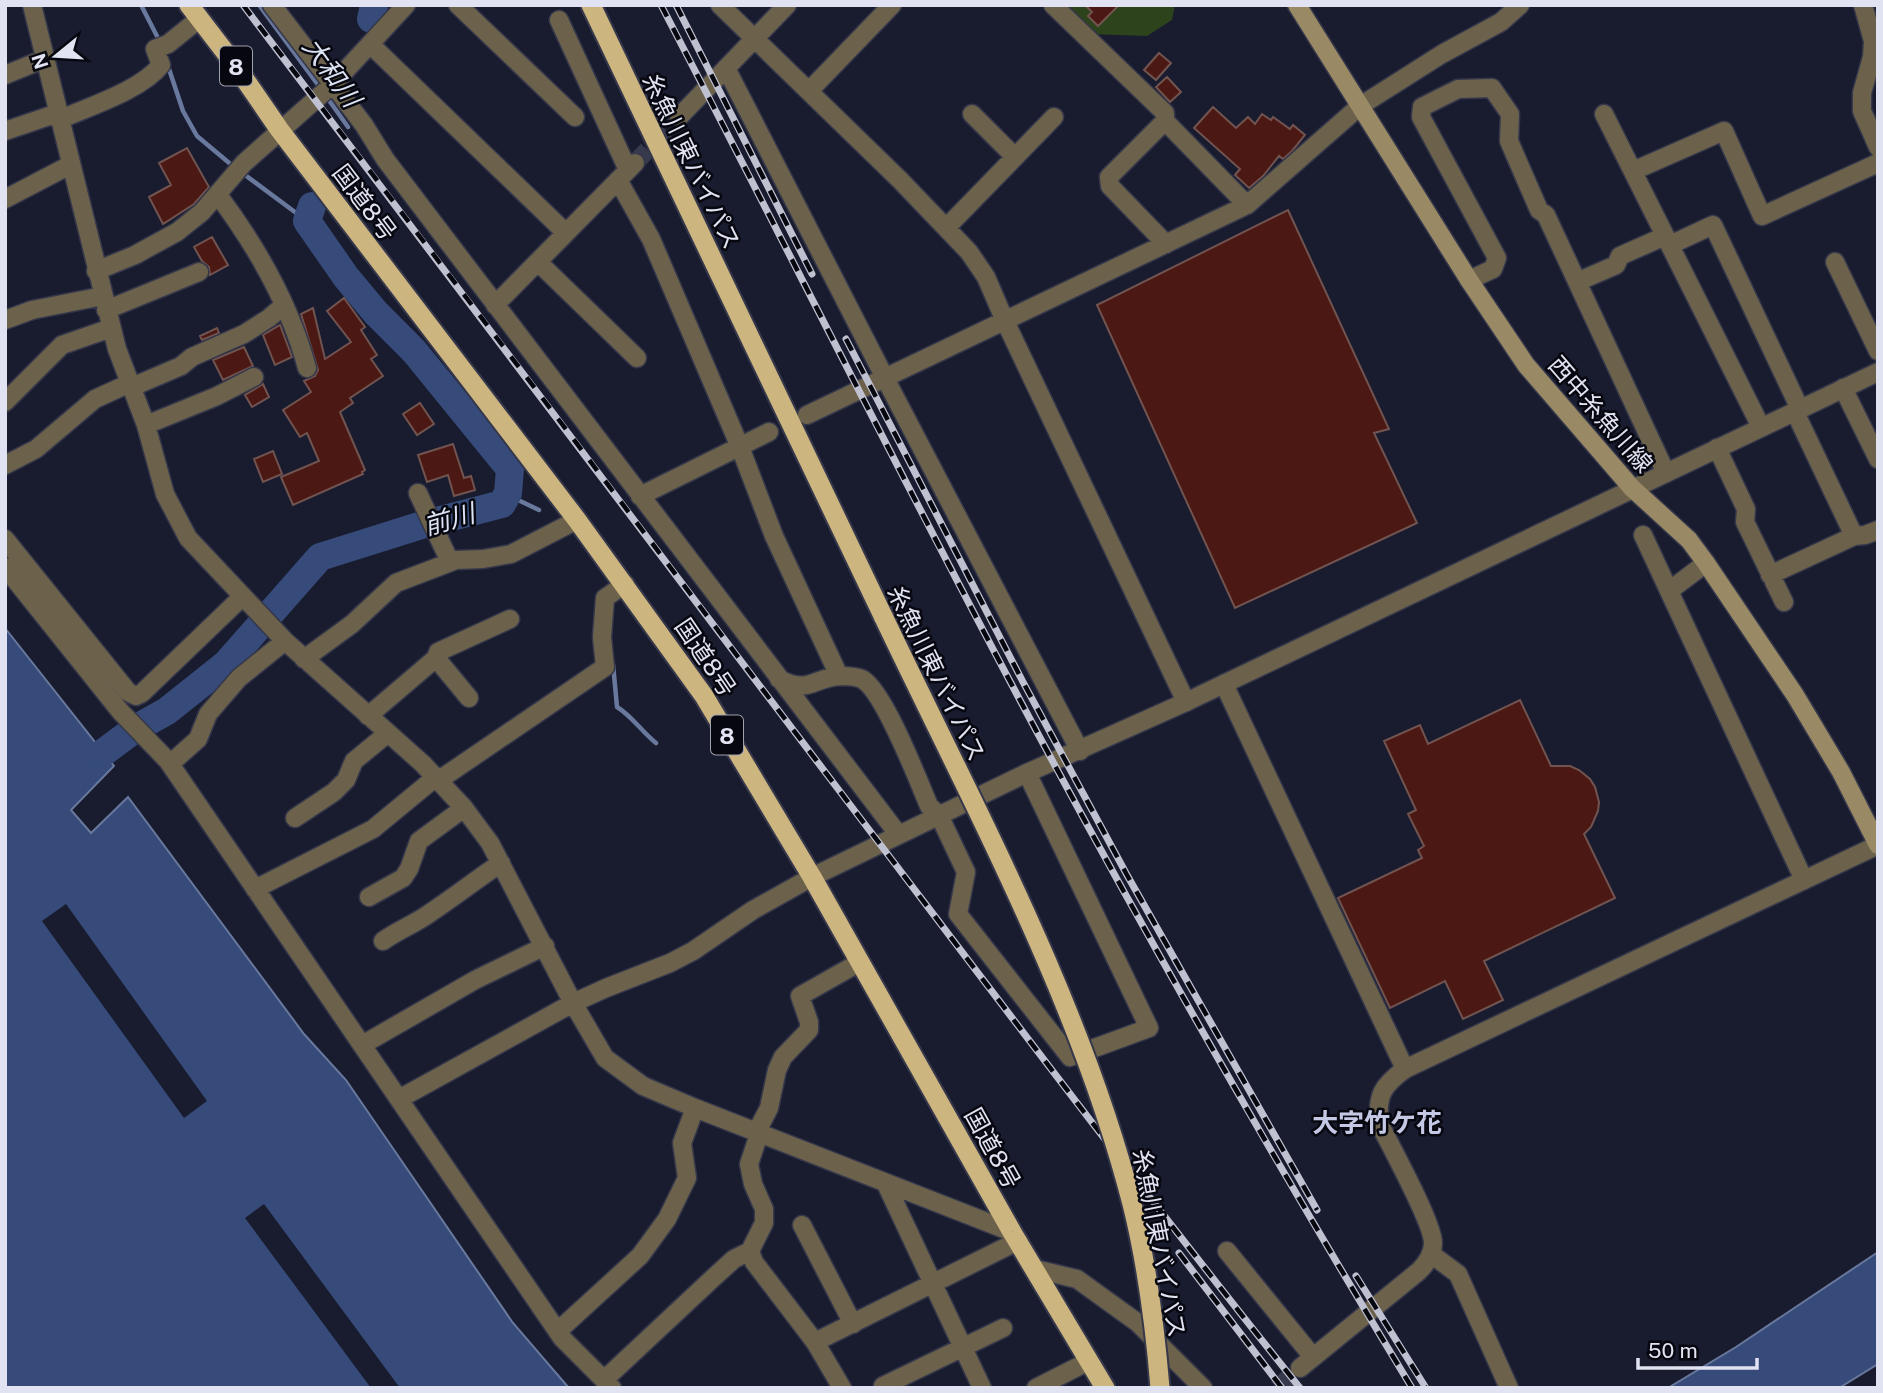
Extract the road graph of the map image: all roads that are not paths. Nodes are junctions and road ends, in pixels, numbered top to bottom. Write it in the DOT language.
graph roads {
  1 [pos="32,5"];
  2 [pos="272,5"];
  3 [pos="406,5"];
  4 [pos="458,5"];
  5 [pos="591,5"];
  6 [pos="720,5"];
  7 [pos="787,5"];
  8 [pos="892,5"];
  9 [pos="1053,5"];
  10 [pos="1297,5"];
  11 [pos="1520,5"];
  12 [pos="1863,5"];
  13 [pos="194,12"];
  14 [pos="559,20"];
  15 [pos="754,38"];
  16 [pos="370,44"];
  17 [pos="44,59"];
  18 [pos="726,68"];
  19 [pos="5,75"];
  20 [pos="333,84"];
  21 [pos="809,91"];
  22 [pos="1360,106"];
  23 [pos="972,114"];
  24 [pos="1604,114"];
  25 [pos="58,116"];
  26 [pos="575,117"];
  27 [pos="679,117"];
  28 [pos="1054,117"];
  29 [pos="1165,121"];
  30 [pos="279,129"];
  31 [pos="5,131"];
  32 [pos="1878,147"];
  33 [pos="1015,157"];
  34 [pos="1878,163"];
  35 [pos="70,165"];
  36 [pos="627,171"];
  37 [pos="1633,171"];
  38 [pos="218,195"];
  39 [pos="5,199"];
  40 [pos="1247,205"];
  41 [pos="946,228"];
  42 [pos="566,233"];
  43 [pos="1668,240"];
  44 [pos="1166,244"];
  45 [pos="538,262"];
  46 [pos="1835,262"];
  47 [pos="96,271"];
  48 [pos="199,272"];
  49 [pos="1469,280"];
  50 [pos="1577,282"];
  51 [pos="105,303"];
  52 [pos="495,305"];
  53 [pos="283,306"];
  54 [pos="5,320"];
  55 [pos="1005,321"];
  56 [pos="111,328"];
  57 [pos="1878,351"];
  58 [pos="637,358"];
  59 [pos="307,368"];
  60 [pos="1878,372"];
  61 [pos="254,377"];
  62 [pos="885,378"];
  63 [pos="131,385"];
  64 [pos="1843,388"];
  65 [pos="5,402"];
  66 [pos="1797,410"];
  67 [pos="807,415"];
  68 [pos="146,425"];
  69 [pos="1761,427"];
  70 [pos="769,432"];
  71 [pos="740,447"];
  72 [pos="1717,449"];
  73 [pos="1878,459"];
  74 [pos="5,464"];
  75 [pos="1666,473"];
  76 [pos="1632,488"];
  77 [pos="418,493"];
  78 [pos="639,496"];
  79 [pos="577,520"];
  80 [pos="1878,530"];
  81 [pos="1643,535"];
  82 [pos="1854,536"];
  83 [pos="5,539"];
  84 [pos="450,562"];
  85 [pos="1706,563"];
  86 [pos="5,567"];
  87 [pos="1770,575"];
  88 [pos="625,584"];
  89 [pos="1669,591"];
  90 [pos="246,601"];
  91 [pos="1784,602"];
  92 [pos="510,619"];
  93 [pos="281,636"];
  94 [pos="436,658"];
  95 [pos="304,659"];
  96 [pos="839,676"];
  97 [pos="779,679"];
  98 [pos="1224,684"];
  99 [pos="468,698"];
  100 [pos="1186,702"];
  101 [pos="368,716"];
  102 [pos="388,733"];
  103 [pos="1080,751"];
  104 [pos="169,763"];
  105 [pos="1027,773"];
  106 [pos="437,779"];
  107 [pos="464,808"];
  108 [pos="939,815"];
  109 [pos="295,818"];
  110 [pos="898,834"];
  111 [pos="1878,845"];
  112 [pos="501,863"];
  113 [pos="813,877"];
  114 [pos="1804,880"];
  115 [pos="255,889"];
  116 [pos="369,897"];
  117 [pos="383,941"];
  118 [pos="545,946"];
  119 [pos="860,962"];
  120 [pos="573,1003"];
  121 [pos="362,1045"];
  122 [pos="1405,1069"];
  123 [pos="399,1099"];
  124 [pos="695,1108"];
  125 [pos="758,1133"];
  126 [pos="886,1184"];
  127 [pos="802,1226"];
  128 [pos="1015,1236"];
  129 [pos="750,1251"];
  130 [pos="1227,1251"];
  131 [pos="1431,1254"];
  132 [pos="1035,1269"];
  133 [pos="933,1285"];
  134 [pos="853,1324"];
  135 [pos="1003,1328"];
  136 [pos="558,1331"];
  137 [pos="815,1342"];
  138 [pos="962,1347"];
  139 [pos="1089,1361"];
  140 [pos="608,1384"];
  141 [pos="883,1386"];
  142 [pos="842,1388"];
  143 [pos="982,1388"];
  144 [pos="1035,1388"];
  145 [pos="1105,1388"];
  146 [pos="1160,1388"];
  147 [pos="1203,1388"];
  148 [pos="1508,1388"];
  1 -- 17 [label="street"];
  2 -- 20 [label="street"];
  3 -- 16 [label="street"];
  4 -- 26 [label="street"];
  5 -- 146 [label="highway, 糸魚川東バイパス, bridge"];
  6 -- 15 [label="street"];
  7 -- 15 [label="street"];
  8 -- 21 [label="street"];
  9 -- 29 [label="street"];
  10 -- 22 [label="main road, 西中糸魚川線"];
  11 -- 22 [label="street"];
  12 -- 32 [label="street"];
  13 -- 25 [label="street"];
  13 -- 30 [label="highway, 国道8号 / 8"];
  14 -- 36 [label="street"];
  15 -- 18 [label="street"];
  15 -- 21 [label="street"];
  16 -- 20 [label="street"];
  16 -- 42 [label="street"];
  17 -- 19 [label="street"];
  17 -- 25 [label="street"];
  18 -- 27 [label="street"];
  18 -- 62 [label="street"];
  20 -- 30 [label="street"];
  20 -- 52 [label="street"];
  21 -- 41 [label="street"];
  22 -- 40 [label="street"];
  22 -- 49 [label="main road, 西中糸魚川線"];
  23 -- 33 [label="street"];
  24 -- 37 [label="street"];
  25 -- 31 [label="street"];
  25 -- 35 [label="street"];
  28 -- 33 [label="street"];
  29 -- 40 [label="street"];
  29 -- 44 [label="street"];
  30 -- 38 [label="street"];
  30 -- 79 [label="highway, 国道8号 / 8"];
  33 -- 41 [label="street"];
  34 -- 37 [label="street"];
  35 -- 39 [label="street"];
  35 -- 47 [label="street"];
  36 -- 42 [label="street"];
  36 -- 71 [label="street"];
  37 -- 43 [label="street"];
  38 -- 47 [label="street"];
  38 -- 53 [label="street"];
  40 -- 44 [label="street"];
  41 -- 55 [label="street"];
  42 -- 45 [label="street"];
  43 -- 50 [label="street"];
  43 -- 66 [label="street"];
  43 -- 69 [label="street"];
  44 -- 55 [label="street"];
  45 -- 52 [label="street"];
  45 -- 58 [label="street"];
  46 -- 57 [label="street"];
  47 -- 51 [label="street"];
  48 -- 51 [label="street"];
  49 -- 50 [label="street"];
  49 -- 76 [label="main road, 西中糸魚川線"];
  50 -- 75 [label="street"];
  51 -- 54 [label="street"];
  51 -- 56 [label="street"];
  52 -- 78 [label="street"];
  53 -- 59 [label="street"];
  53 -- 63 [label="street"];
  55 -- 62 [label="street"];
  55 -- 100 [label="street"];
  56 -- 63 [label="street"];
  56 -- 65 [label="street"];
  60 -- 64 [label="street"];
  61 -- 68 [label="street"];
  62 -- 67 [label="street"];
  62 -- 103 [label="street"];
  63 -- 68 [label="street"];
  63 -- 74 [label="street"];
  64 -- 66 [label="street"];
  64 -- 73 [label="street"];
  66 -- 69 [label="street"];
  66 -- 82 [label="street"];
  68 -- 90 [label="street"];
  69 -- 72 [label="street"];
  70 -- 71 [label="street"];
  71 -- 78 [label="street"];
  71 -- 96 [label="street"];
  72 -- 75 [label="street"];
  72 -- 87 [label="street"];
  75 -- 76 [label="street"];
  76 -- 85 [label="main road, 西中糸魚川線"];
  76 -- 98 [label="street"];
  77 -- 84 [label="street"];
  78 -- 97 [label="street"];
  79 -- 84 [label="street"];
  79 -- 88 [label="highway, 国道8号 / 8"];
  80 -- 82 [label="street"];
  81 -- 89 [label="street"];
  82 -- 87 [label="street"];
  83 -- 90 [label="street"];
  84 -- 95 [label="street"];
  85 -- 89 [label="street"];
  85 -- 111 [label="main road, 西中糸魚川線"];
  86 -- 104 [label="street"];
  87 -- 91 [label="street"];
  88 -- 106 [label="street"];
  88 -- 113 [label="highway, 国道8号 / 8"];
  89 -- 114 [label="street"];
  90 -- 93 [label="street"];
  92 -- 94 [label="street"];
  93 -- 95 [label="street"];
  93 -- 104 [label="street"];
  94 -- 99 [label="street"];
  94 -- 101 [label="street"];
  95 -- 101 [label="street"];
  96 -- 97 [label="street"];
  96 -- 108 [label="street"];
  97 -- 110 [label="street"];
  98 -- 100 [label="street"];
  98 -- 122 [label="street"];
  100 -- 103 [label="street"];
  101 -- 102 [label="street"];
  102 -- 106 [label="street"];
  102 -- 109 [label="street"];
  103 -- 105 [label="street"];
  104 -- 115 [label="street"];
  105 -- 108 [label="street"];
  105 -- 108 [label="street"];
  106 -- 107 [label="street"];
  106 -- 115 [label="street"];
  107 -- 112 [label="street"];
  107 -- 116 [label="street"];
  108 -- 110 [label="street"];
  110 -- 113 [label="street"];
  111 -- 114 [label="street"];
  112 -- 117 [label="street"];
  112 -- 118 [label="street"];
  113 -- 119 [label="highway, 国道8号 / 8"];
  113 -- 120 [label="street"];
  114 -- 122 [label="street"];
  115 -- 121 [label="street"];
  118 -- 120 [label="street"];
  118 -- 121 [label="street"];
  119 -- 125 [label="street"];
  119 -- 128 [label="highway, 国道8号 / 8"];
  120 -- 123 [label="street"];
  120 -- 124 [label="street"];
  121 -- 123 [label="street"];
  122 -- 131 [label="street"];
  123 -- 136 [label="street"];
  124 -- 125 [label="street"];
  124 -- 136 [label="street"];
  125 -- 126 [label="street"];
  125 -- 129 [label="street"];
  126 -- 128 [label="street"];
  126 -- 133 [label="street"];
  127 -- 134 [label="street"];
  128 -- 132 [label="highway, 国道8号 / 8"];
  128 -- 133 [label="street"];
  129 -- 137 [label="street"];
  129 -- 140 [label="street"];
  130 -- 131 [label="street"];
  131 -- 148 [label="street"];
  132 -- 139 [label="highway, 国道8号 / 8"];
  132 -- 147 [label="street"];
  133 -- 134 [label="street"];
  133 -- 138 [label="street"];
  134 -- 137 [label="street"];
  135 -- 138 [label="street"];
  136 -- 140 [label="street"];
  137 -- 142 [label="street"];
  138 -- 141 [label="street"];
  138 -- 143 [label="street"];
  139 -- 144 [label="street"];
  139 -- 145 [label="highway, 国道8号 / 8"];
}
